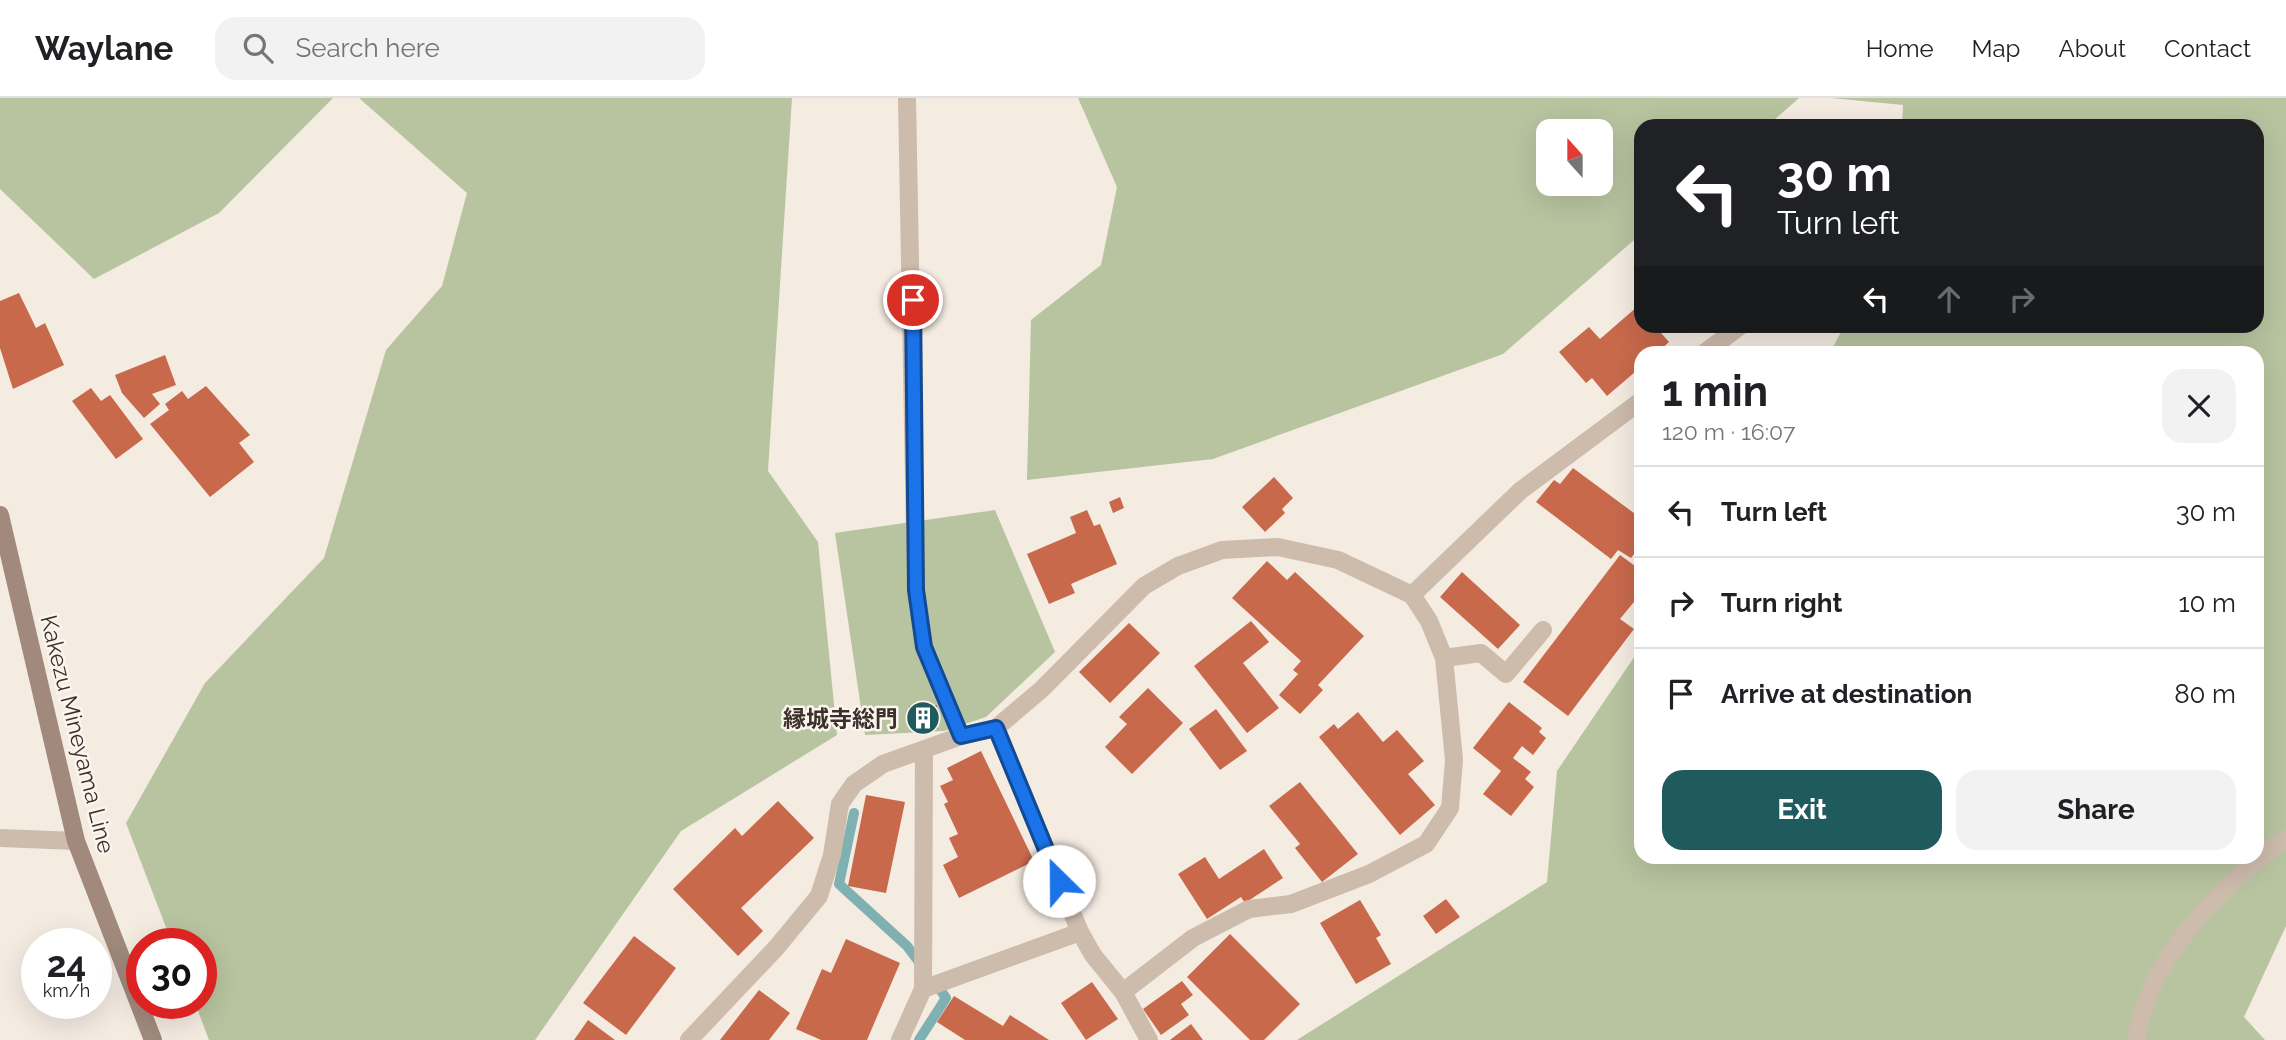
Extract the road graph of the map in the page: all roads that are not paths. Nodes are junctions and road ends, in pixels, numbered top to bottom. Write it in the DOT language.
graph roads {
  1 [pos="907,98"];
  2 [pos="1731,333"];
  3 [pos="1714,346"];
  4 [pos="1634,406"];
  5 [pos="0,515"];
  6 [pos="1412,595"];
  7 [pos="1543,629"];
  8 [pos="1444,659"];
  9 [pos="996,728"];
  10 [pos="961,736"];
  11 [pos="924,750"];
  12 [pos="0,838"];
  13 [pos="2286,838"];
  14 [pos="76,841"];
  15 [pos="2264,853"];
  16 [pos="2252,864"];
  17 [pos="1080,932"];
  18 [pos="923,989"];
  19 [pos="1123,992"];
  20 [pos="153,1040"];
  21 [pos="689,1040"];
  22 [pos="900,1040"];
  23 [pos="1149,1040"];
  24 [pos="2136,1040"];
  1 -- 10 [label="street"];
  2 -- 3 [label="street"];
  4 -- 6 [label="street"];
  5 -- 14 [label="main road, Kakezu Mineyama Line"];
  6 -- 8 [label="street"];
  6 -- 9 [label="street"];
  7 -- 8 [label="street"];
  8 -- 19 [label="street"];
  9 -- 10 [label="street"];
  9 -- 17 [label="street"];
  10 -- 11 [label="street"];
  11 -- 18 [label="street"];
  11 -- 21 [label="street"];
  12 -- 14 [label="street"];
  13 -- 15 [label="street"];
  14 -- 20 [label="main road, Kakezu Mineyama Line"];
  16 -- 24 [label="street"];
  17 -- 18 [label="street"];
  17 -- 19 [label="street"];
  18 -- 22 [label="street"];
  19 -- 23 [label="street"];
}
